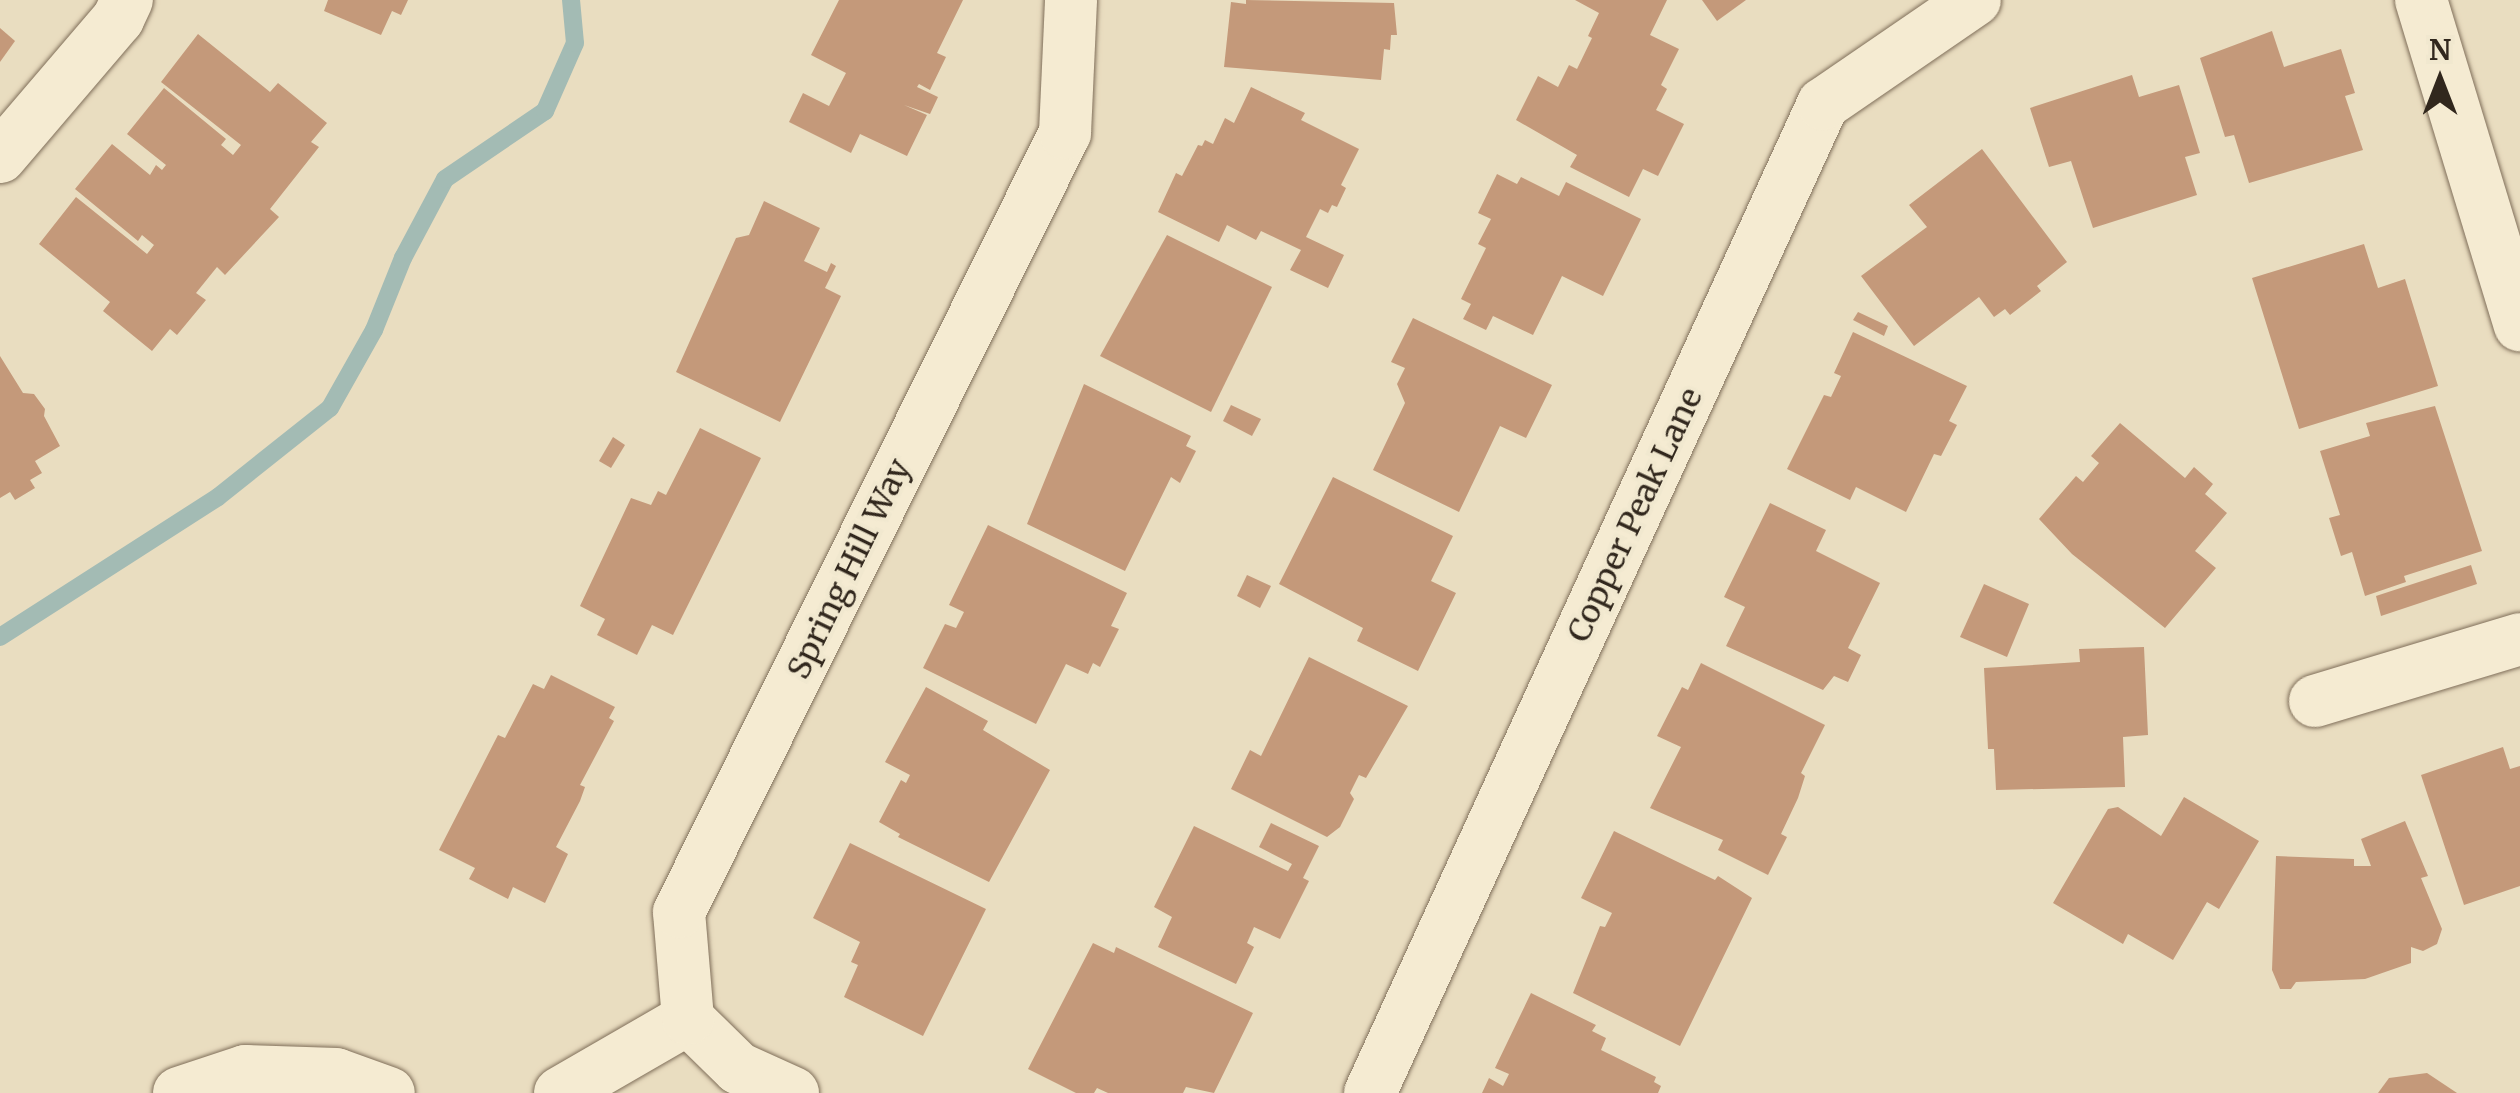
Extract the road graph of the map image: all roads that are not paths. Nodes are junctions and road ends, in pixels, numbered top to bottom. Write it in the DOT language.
graph roads {
  1 [pos="127,0"];
  2 [pos="1070,0"];
  3 [pos="1975,0"];
  4 [pos="2421,0"];
  5 [pos="0,158"];
  6 [pos="2520,325"];
  7 [pos="2520,638"];
  8 [pos="2314,701"];
  9 [pos="688,1019"];
  10 [pos="179,1093"];
  11 [pos="389,1093"];
  12 [pos="560,1093"];
  13 [pos="793,1093"];
  14 [pos="1370,1093"];
  1 -- 5 [label="street"];
  2 -- 9 [label="street, Spring Hill Way"];
  3 -- 14 [label="street, Copper Peak Lane"];
  4 -- 6 [label="street"];
  7 -- 8 [label="street"];
  9 -- 12 [label="street"];
  9 -- 13 [label="street"];
  10 -- 11 [label="street"];
}
